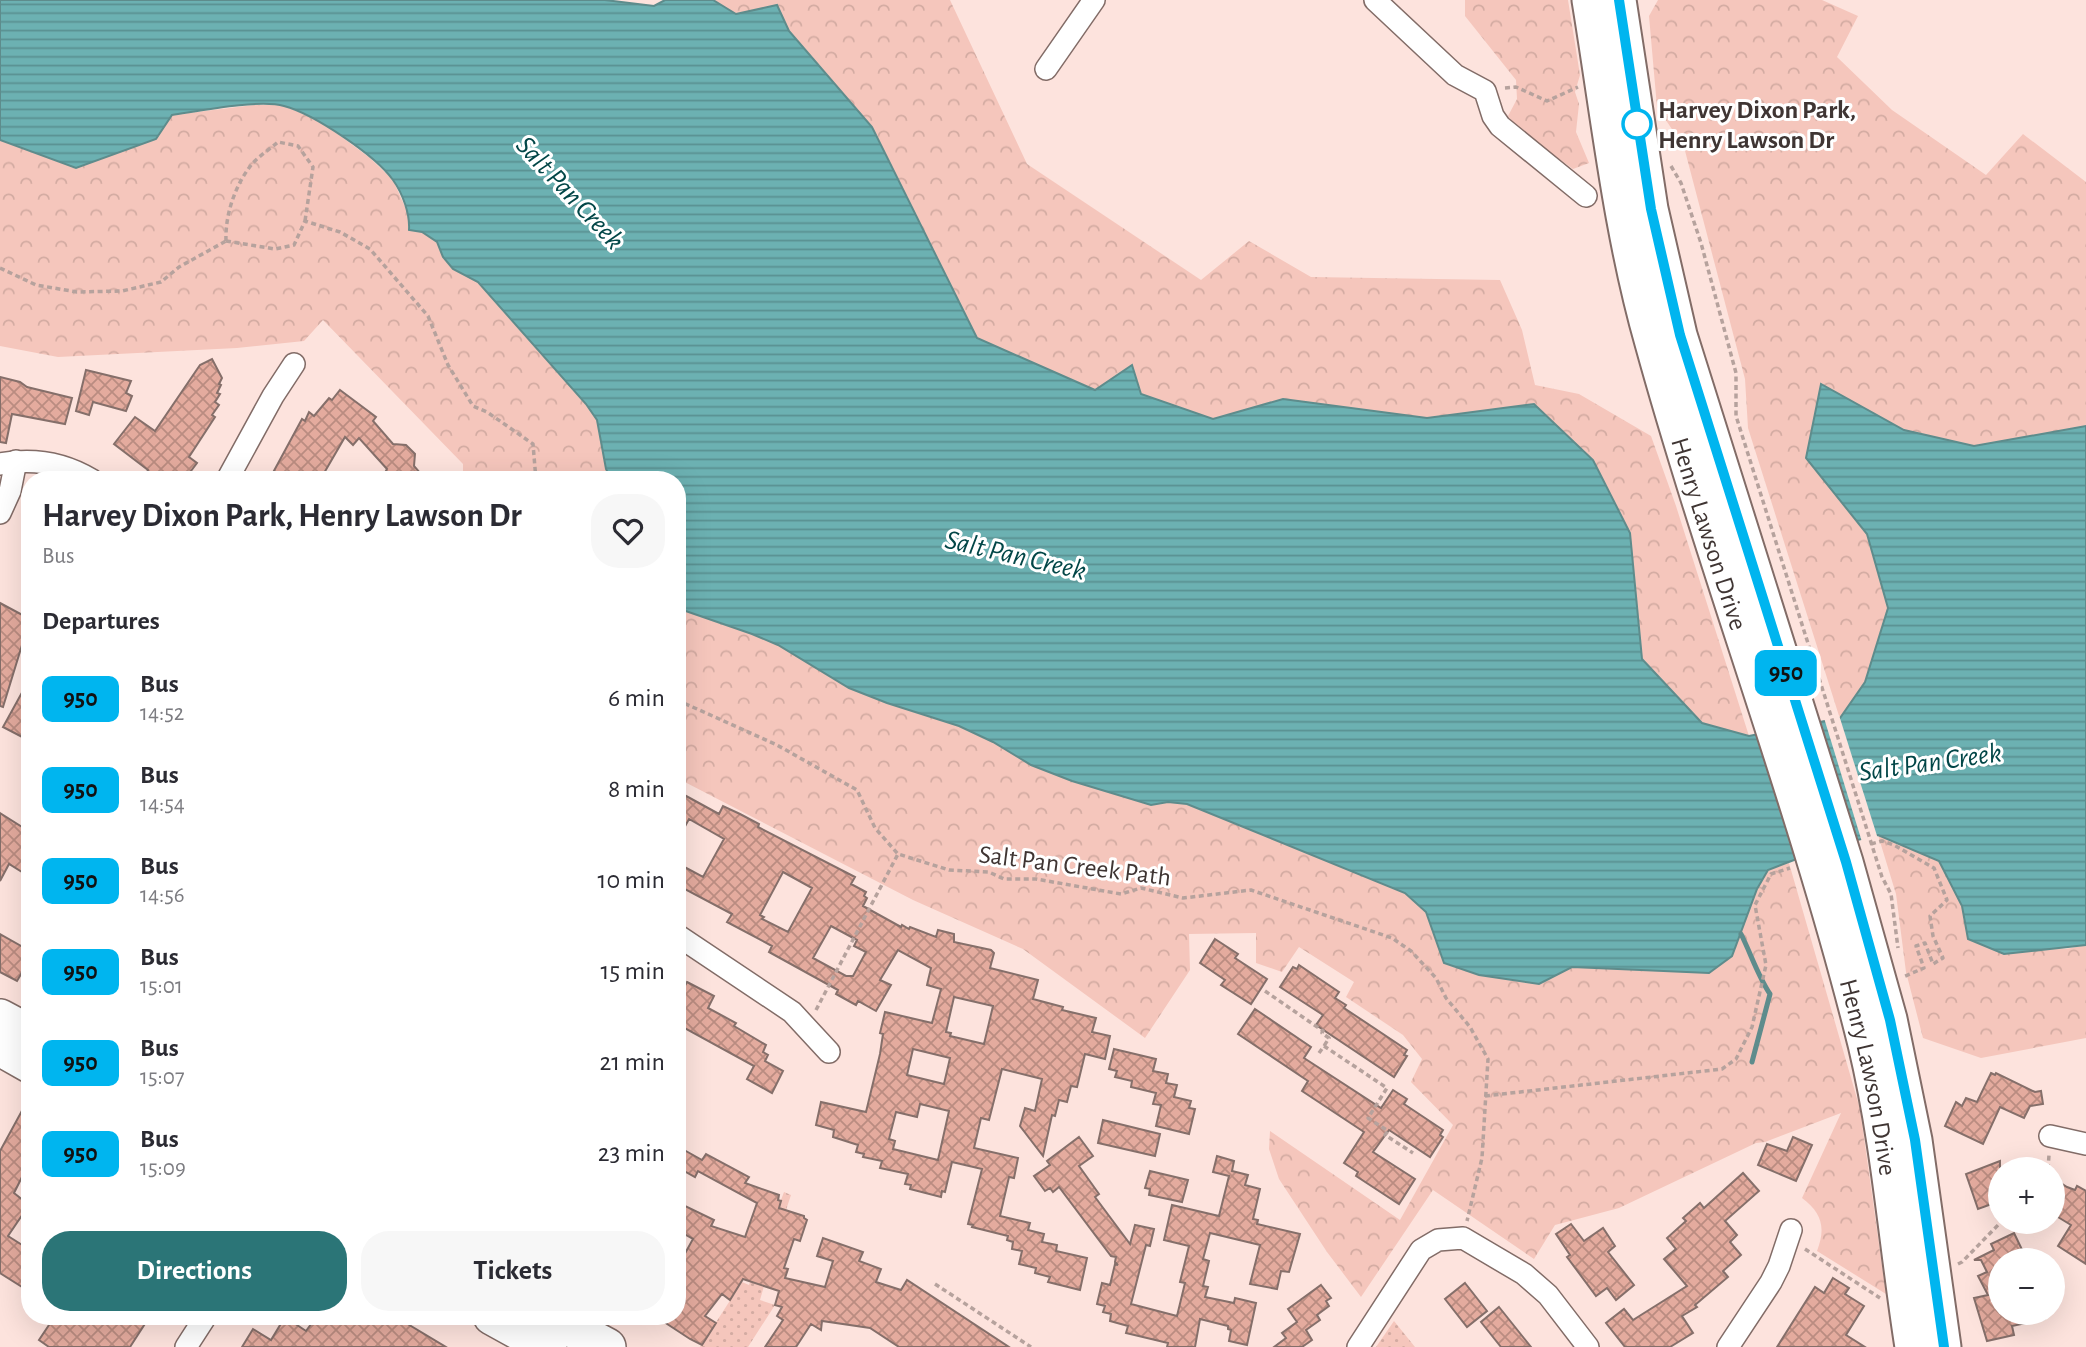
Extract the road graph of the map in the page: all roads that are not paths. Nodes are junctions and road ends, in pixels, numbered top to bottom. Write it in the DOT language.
graph roads {
  1 [pos="1094,0"];
  2 [pos="1375,0"];
  3 [pos="1606,12"];
  4 [pos="1046,69"];
  5 [pos="1586,196"];
  6 [pos="293,364"];
  7 [pos="8,462"];
  8 [pos="71,471"];
  9 [pos="232,471"];
  10 [pos="0,513"];
  11 [pos="1842,906"];
  12 [pos="686,941"];
  13 [pos="0,1018"];
  14 [pos="21,1029"];
  15 [pos="0,1048"];
  16 [pos="829,1052"];
  17 [pos="21,1059"];
  18 [pos="2049,1136"];
  19 [pos="2086,1144"];
  20 [pos="1791,1230"];
  21 [pos="200,1325"];
  22 [pos="508,1325"];
  23 [pos="566,1325"];
  24 [pos="186,1347"];
  25 [pos="548,1347"];
  26 [pos="607,1347"];
  27 [pos="1358,1347"];
  28 [pos="1588,1347"];
  29 [pos="1728,1347"];
  30 [pos="1912,1347"];
  31 [pos="1944,1347"];
  1 -- 4 [label="street"];
  2 -- 5 [label="street"];
  3 -- 11 [label="main road, Henry Lawson Drive"];
  6 -- 9 [label="street"];
  7 -- 8 [label="street"];
  7 -- 10 [label="street"];
  11 -- 30 [label="main road, Henry Lawson Drive"];
  11 -- 31 [label="main road, Henry Lawson Drive"];
  12 -- 16 [label="street"];
  13 -- 14 [label="highway"];
  15 -- 17 [label="highway"];
  18 -- 19 [label="street"];
  20 -- 29 [label="street"];
  21 -- 24 [label="street"];
  22 -- 25 [label="highway"];
  23 -- 26 [label="highway"];
  27 -- 28 [label="street"];
}
